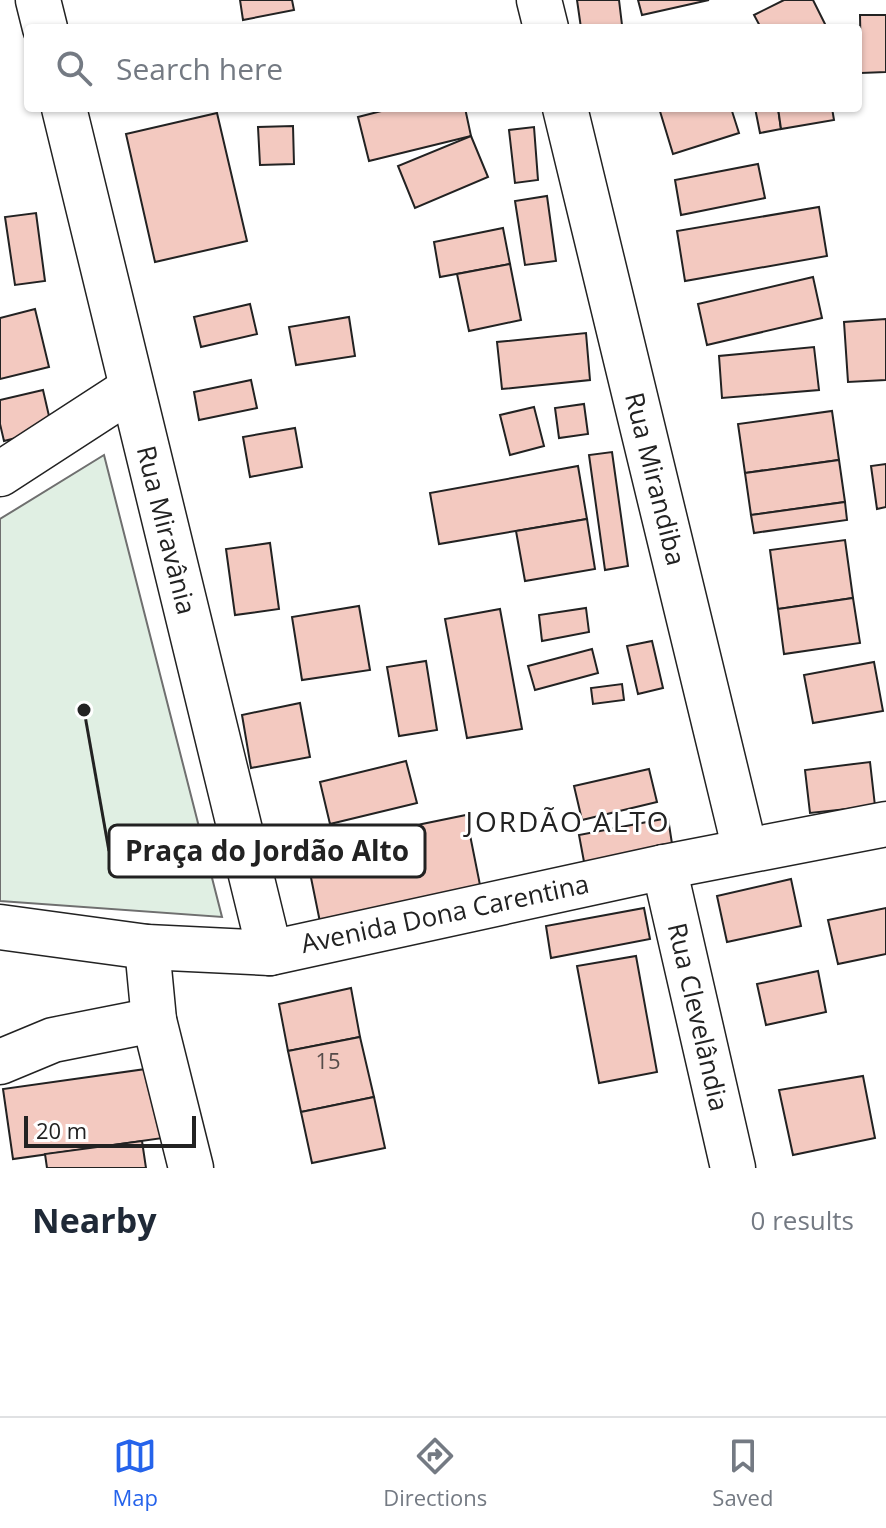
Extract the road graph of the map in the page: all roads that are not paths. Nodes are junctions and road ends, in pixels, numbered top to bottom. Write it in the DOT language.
graph roads {
  1 [pos="38,0"];
  2 [pos="539,0"];
  3 [pos="44,24"];
  4 [pos="545,24"];
  5 [pos="65,112"];
  6 [pos="566,112"];
  7 [pos="131,389"];
  8 [pos="0,474"];
  9 [pos="886,824"];
  10 [pos="745,850"];
  11 [pos="664,867"];
  12 [pos="0,927"];
  13 [pos="147,947"];
  14 [pos="270,953"];
  15 [pos="154,1020"];
  16 [pos="0,1062"];
  17 [pos="191,1168"];
  18 [pos="733,1168"];
  1 -- 3 [label="street"];
  2 -- 4 [label="street"];
  5 -- 7 [label="street, Rua Miravânia"];
  6 -- 10 [label="street, Rua Mirandiba"];
  7 -- 8 [label="street"];
  7 -- 14 [label="street, Rua Miravânia"];
  9 -- 10 [label="street, Avenida Dona Carentina"];
  10 -- 11 [label="street, Avenida Dona Carentina"];
  11 -- 14 [label="street, Avenida Dona Carentina"];
  11 -- 18 [label="street, Rua Clevelândia"];
  12 -- 13 [label="street, Avenida Dona Carentina"];
  13 -- 14 [label="street, Avenida Dona Carentina"];
  13 -- 15 [label="street"];
  15 -- 16 [label="street"];
  15 -- 17 [label="street"];
}
